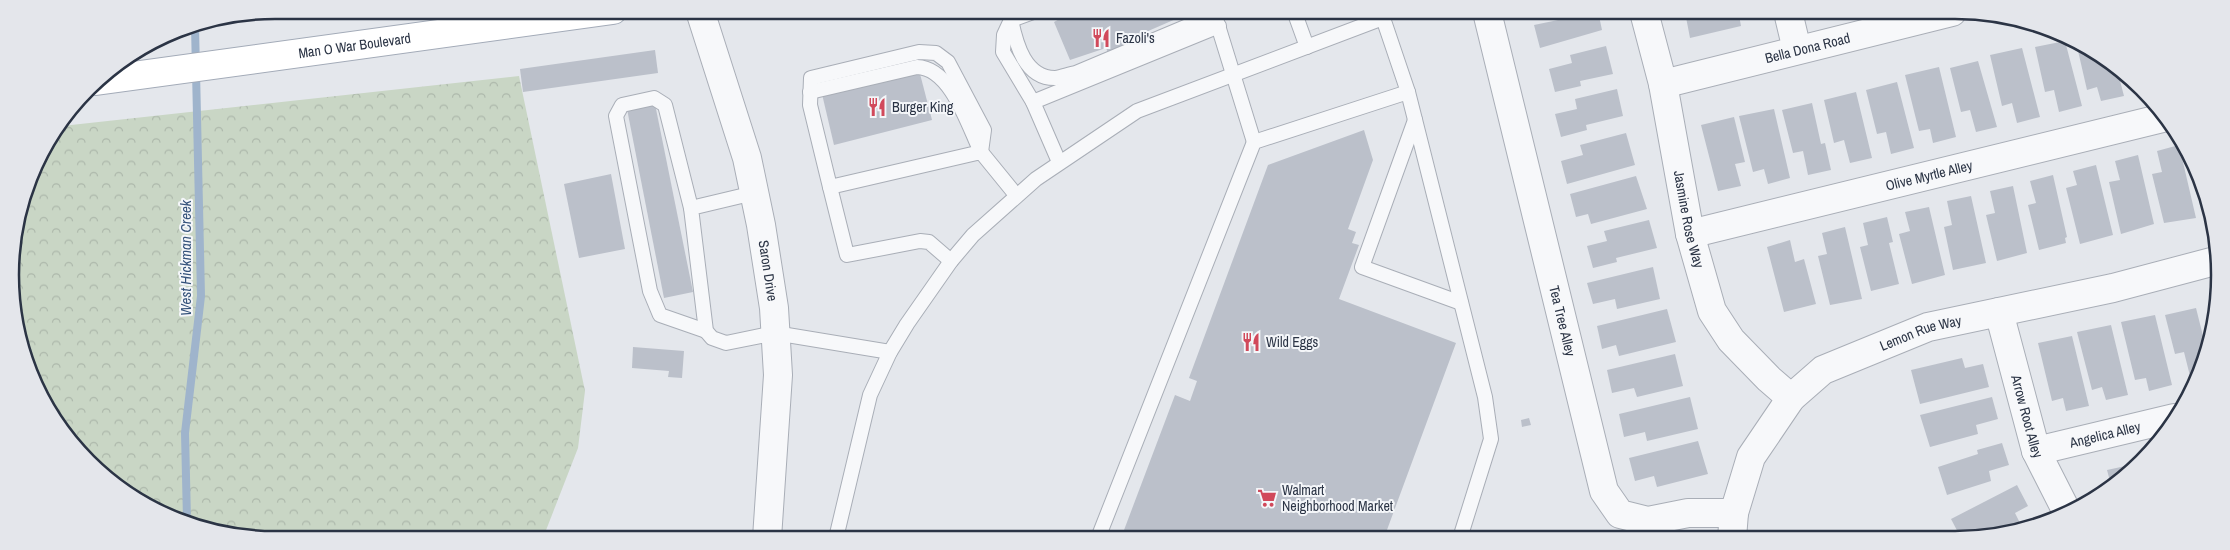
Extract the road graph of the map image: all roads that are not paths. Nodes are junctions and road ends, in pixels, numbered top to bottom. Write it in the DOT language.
graph roads {
  1 [pos="548,19"];
  2 [pos="703,19"];
  3 [pos="1211,19"];
  4 [pos="1212,19"];
  5 [pos="1217,19"];
  6 [pos="1297,19"];
  7 [pos="1374,19"];
  8 [pos="1385,19"];
  9 [pos="1489,19"];
  10 [pos="1646,19"];
  11 [pos="1790,19"];
  12 [pos="1923,19"];
  13 [pos="1011,20"];
  14 [pos="1306,47"];
  15 [pos="1797,50"];
  16 [pos="1234,76"];
  17 [pos="110,79"];
  18 [pos="1663,84"];
  19 [pos="1408,92"];
  20 [pos="1033,102"];
  21 [pos="2158,119"];
  22 [pos="1415,120"];
  23 [pos="1254,142"];
  24 [pos="981,152"];
  25 [pos="1059,162"];
  26 [pos="830,187"];
  27 [pos="754,193"];
  28 [pos="1016,196"];
  29 [pos="691,208"];
  30 [pos="1690,234"];
  31 [pos="951,260"];
  32 [pos="2211,262"];
  33 [pos="1461,303"];
  34 [pos="1999,312"];
  35 [pos="706,331"];
  36 [pos="775,333"];
  37 [pos="890,352"];
  38 [pos="1791,398"];
  39 [pos="2166,420"];
  40 [pos="2036,451"];
  41 [pos="2064,507"];
  42 [pos="1733,525"];
  43 [pos="767,531"];
  44 [pos="838,531"];
  45 [pos="1101,531"];
  46 [pos="1462,531"];
  1 -- 17 [label="main road, Man O War Boulevard"];
  2 -- 27 [label="street, Saron Drive"];
  3 -- 13 [label="lane"];
  4 -- 20 [label="lane"];
  5 -- 16 [label="lane"];
  6 -- 14 [label="lane"];
  7 -- 14 [label="lane"];
  8 -- 19 [label="lane"];
  9 -- 42 [label="street, Tea Tree Alley"];
  10 -- 18 [label="street, Jasmine Rose Way"];
  11 -- 15 [label="street"];
  12 -- 15 [label="street, Bella Dona Road"];
  13 -- 20 [label="lane"];
  14 -- 16 [label="lane"];
  15 -- 18 [label="street, Bella Dona Road"];
  16 -- 23 [label="lane"];
  16 -- 25 [label="lane"];
  18 -- 30 [label="street, Jasmine Rose Way"];
  19 -- 22 [label="lane"];
  19 -- 23 [label="lane"];
  20 -- 25 [label="lane"];
  21 -- 30 [label="street, Olive Myrtle Alley"];
  22 -- 33 [label="lane"];
  22 -- 33 [label="lane"];
  23 -- 45 [label="lane"];
  24 -- 26 [label="lane"];
  24 -- 26 [label="lane"];
  24 -- 28 [label="lane"];
  25 -- 28 [label="lane"];
  26 -- 31 [label="lane"];
  27 -- 29 [label="lane"];
  27 -- 36 [label="street, Saron Drive"];
  28 -- 31 [label="lane"];
  29 -- 35 [label="lane"];
  29 -- 35 [label="lane"];
  30 -- 38 [label="street, Jasmine Rose Way"];
  31 -- 37 [label="lane"];
  32 -- 34 [label="street, Lemon Rue Way"];
  33 -- 46 [label="lane"];
  34 -- 38 [label="street, Lemon Rue Way"];
  34 -- 40 [label="street, Arrow Root Alley"];
  35 -- 36 [label="lane"];
  36 -- 37 [label="lane"];
  36 -- 43 [label="street, Saron Drive"];
  37 -- 44 [label="lane"];
  38 -- 42 [label="street, Lemon Rue Way"];
  39 -- 40 [label="street, Angelica Alley"];
  40 -- 41 [label="street, Arrow Root Alley"];
}
